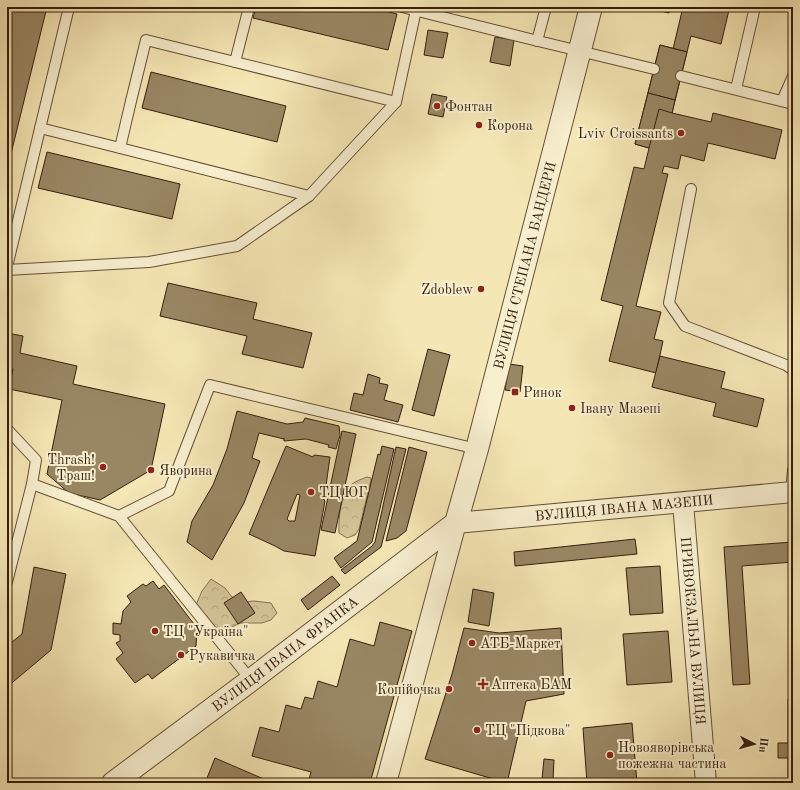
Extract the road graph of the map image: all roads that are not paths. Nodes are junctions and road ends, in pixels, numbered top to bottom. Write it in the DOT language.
graph roads {
  1 [pos="69,7"];
  2 [pos="248,7"];
  3 [pos="402,7"];
  4 [pos="546,7"];
  5 [pos="591,7"];
  6 [pos="755,7"];
  7 [pos="416,10"];
  8 [pos="537,41"];
  9 [pos="579,51"];
  10 [pos="235,62"];
  11 [pos="654,69"];
  12 [pos="681,76"];
  13 [pos="793,76"];
  14 [pos="736,89"];
  15 [pos="782,101"];
  16 [pos="396,102"];
  17 [pos="793,104"];
  18 [pos="40,128"];
  19 [pos="120,148"];
  20 [pos="691,189"];
  21 [pos="309,196"];
  22 [pos="7,267"];
  23 [pos="7,270"];
  24 [pos="793,370"];
  25 [pos="7,429"];
  26 [pos="477,449"];
  27 [pos="793,470"];
  28 [pos="32,484"];
  29 [pos="792,492"];
  30 [pos="683,502"];
  31 [pos="119,516"];
  32 [pos="456,523"];
  33 [pos="7,582"];
  34 [pos="251,680"];
  35 [pos="114,783"];
  36 [pos="386,783"];
  37 [pos="706,783"];
  1 -- 18 [label="lane"];
  2 -- 10 [label="lane"];
  3 -- 7 [label="lane"];
  4 -- 8 [label="lane"];
  5 -- 9 [label="street, ВУЛИЦЯ СТЕПАНА БАНДЕРИ"];
  6 -- 14 [label="lane"];
  7 -- 8 [label="lane"];
  7 -- 16 [label="lane"];
  8 -- 9 [label="lane"];
  9 -- 11 [label="lane"];
  9 -- 26 [label="street, ВУЛИЦЯ СТЕПАНА БАНДЕРИ"];
  10 -- 16 [label="lane"];
  10 -- 19 [label="lane"];
  12 -- 14 [label="lane"];
  13 -- 15 [label="lane"];
  14 -- 15 [label="lane"];
  15 -- 17 [label="lane"];
  16 -- 21 [label="lane"];
  18 -- 19 [label="lane"];
  18 -- 22 [label="lane"];
  19 -- 21 [label="lane"];
  20 -- 24 [label="lane"];
  21 -- 23 [label="lane"];
  25 -- 28 [label="lane"];
  26 -- 31 [label="lane"];
  26 -- 32 [label="street, ВУЛИЦЯ СТЕПАНА БАНДЕРИ"];
  27 -- 29 [label="lane"];
  28 -- 31 [label="lane"];
  28 -- 33 [label="lane"];
  29 -- 30 [label="street, ВУЛИЦЯ ІВАНА МАЗЕПИ"];
  30 -- 32 [label="street, ВУЛИЦЯ ІВАНА МАЗЕПИ"];
  30 -- 37 [label="street, ПРИВОКЗАЛЬНА ВУЛИЦЯ"];
  31 -- 34 [label="lane"];
  32 -- 34 [label="street, ВУЛИЦЯ ІВАНА ФРАНКА"];
  32 -- 36 [label="street"];
  34 -- 35 [label="street, ВУЛИЦЯ ІВАНА ФРАНКА"];
}
